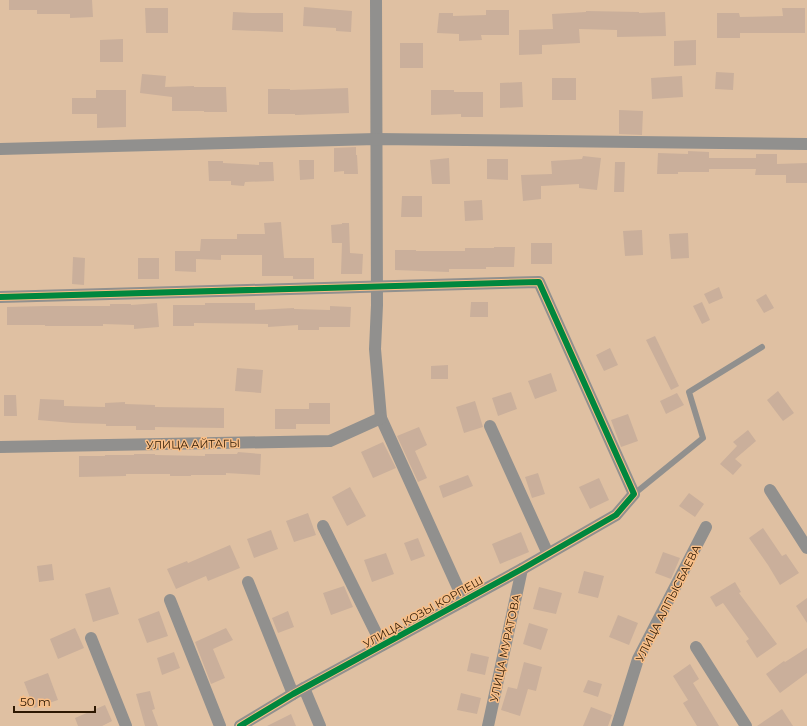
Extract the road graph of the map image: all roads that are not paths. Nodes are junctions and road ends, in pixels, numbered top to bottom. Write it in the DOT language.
graph roads {
  1 [pos="376,0"];
  2 [pos="376,139"];
  3 [pos="807,144"];
  4 [pos="0,149"];
  5 [pos="376,287"];
  6 [pos="0,297"];
  7 [pos="762,347"];
  8 [pos="381,418"];
  9 [pos="490,426"];
  10 [pos="0,448"];
  11 [pos="770,490"];
  12 [pos="634,494"];
  13 [pos="323,526"];
  14 [pos="706,528"];
  15 [pos="807,548"];
  16 [pos="548,554"];
  17 [pos="522,569"];
  18 [pos="248,582"];
  19 [pos="170,600"];
  20 [pos="464,601"];
  21 [pos="91,638"];
  22 [pos="382,645"];
  23 [pos="696,647"];
  24 [pos="299,691"];
  25 [pos="126,726"];
  26 [pos="220,726"];
  27 [pos="240,726"];
  28 [pos="320,726"];
  29 [pos="488,726"];
  30 [pos="617,726"];
  31 [pos="746,726"];
  1 -- 2 [label="street"];
  2 -- 3 [label="street"];
  2 -- 4 [label="street"];
  2 -- 5 [label="street"];
  5 -- 6 [label="street"];
  5 -- 8 [label="street"];
  5 -- 12 [label="street"];
  7 -- 12 [label="lane"];
  8 -- 10 [label="street, УЛИЦА АЙТАГЫ"];
  8 -- 20 [label="street"];
  9 -- 16 [label="street"];
  11 -- 15 [label="street"];
  12 -- 16 [label="street, УЛИЦА КОЗЫ КОРПЕШ"];
  13 -- 22 [label="street"];
  14 -- 30 [label="street, УЛИЦА АЛПЫСБАЕВА"];
  16 -- 17 [label="street, УЛИЦА КОЗЫ КОРПЕШ"];
  17 -- 20 [label="street, УЛИЦА КОЗЫ КОРПЕШ"];
  17 -- 29 [label="street, УЛИЦА МУРАТОВА"];
  18 -- 24 [label="street"];
  19 -- 26 [label="street"];
  20 -- 22 [label="street, УЛИЦА КОЗЫ КОРПЕШ"];
  21 -- 25 [label="street"];
  22 -- 24 [label="street, УЛИЦА КОЗЫ КОРПЕШ"];
  23 -- 31 [label="street"];
  24 -- 27 [label="street, УЛИЦА КОЗЫ КОРПЕШ"];
  24 -- 28 [label="street"];
}
